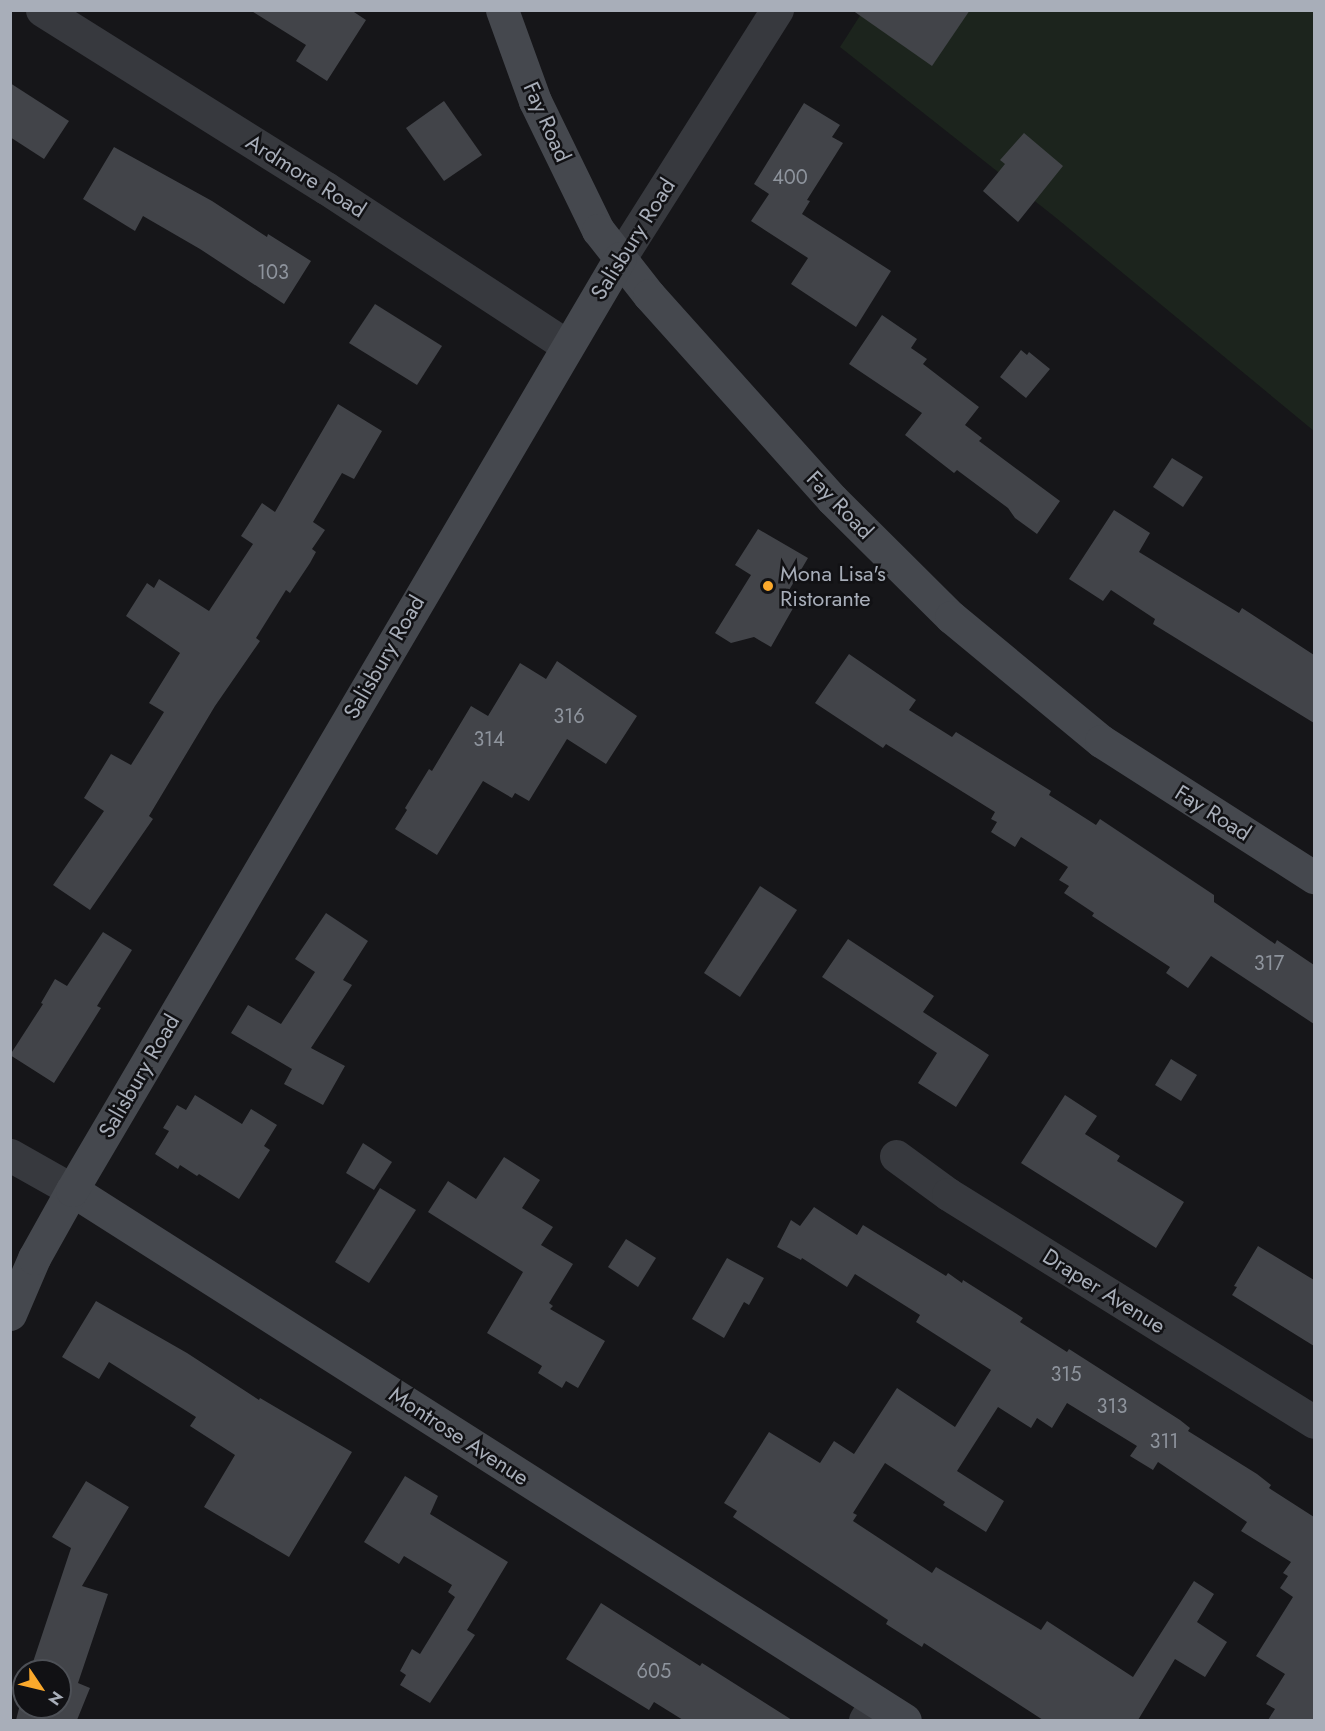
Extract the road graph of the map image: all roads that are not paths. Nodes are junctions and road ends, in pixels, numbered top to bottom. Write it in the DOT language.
graph roads {
  1 [pos="42,10"];
  2 [pos="502,10"];
  3 [pos="777,10"];
  4 [pos="620,258"];
  5 [pos="567,346"];
  6 [pos="1314,877"];
  7 [pos="10,1155"];
  8 [pos="896,1155"];
  9 [pos="72,1190"];
  10 [pos="10,1314"];
  11 [pos="1314,1422"];
  12 [pos="871,1712"];
  13 [pos="905,1720"];
  1 -- 5 [label="street, Ardmore Road"];
  2 -- 4 [label="street, Fay Road"];
  3 -- 4 [label="street, Salisbury Road"];
  4 -- 5 [label="street, Salisbury Road"];
  4 -- 6 [label="street, Fay Road"];
  5 -- 9 [label="street, Salisbury Road"];
  7 -- 9 [label="street, Montrose Avenue"];
  8 -- 11 [label="street, Draper Avenue"];
  9 -- 10 [label="street, Salisbury Road"];
  9 -- 12 [label="street, Montrose Avenue"];
  12 -- 13 [label="street, Montrose Avenue"];
}
